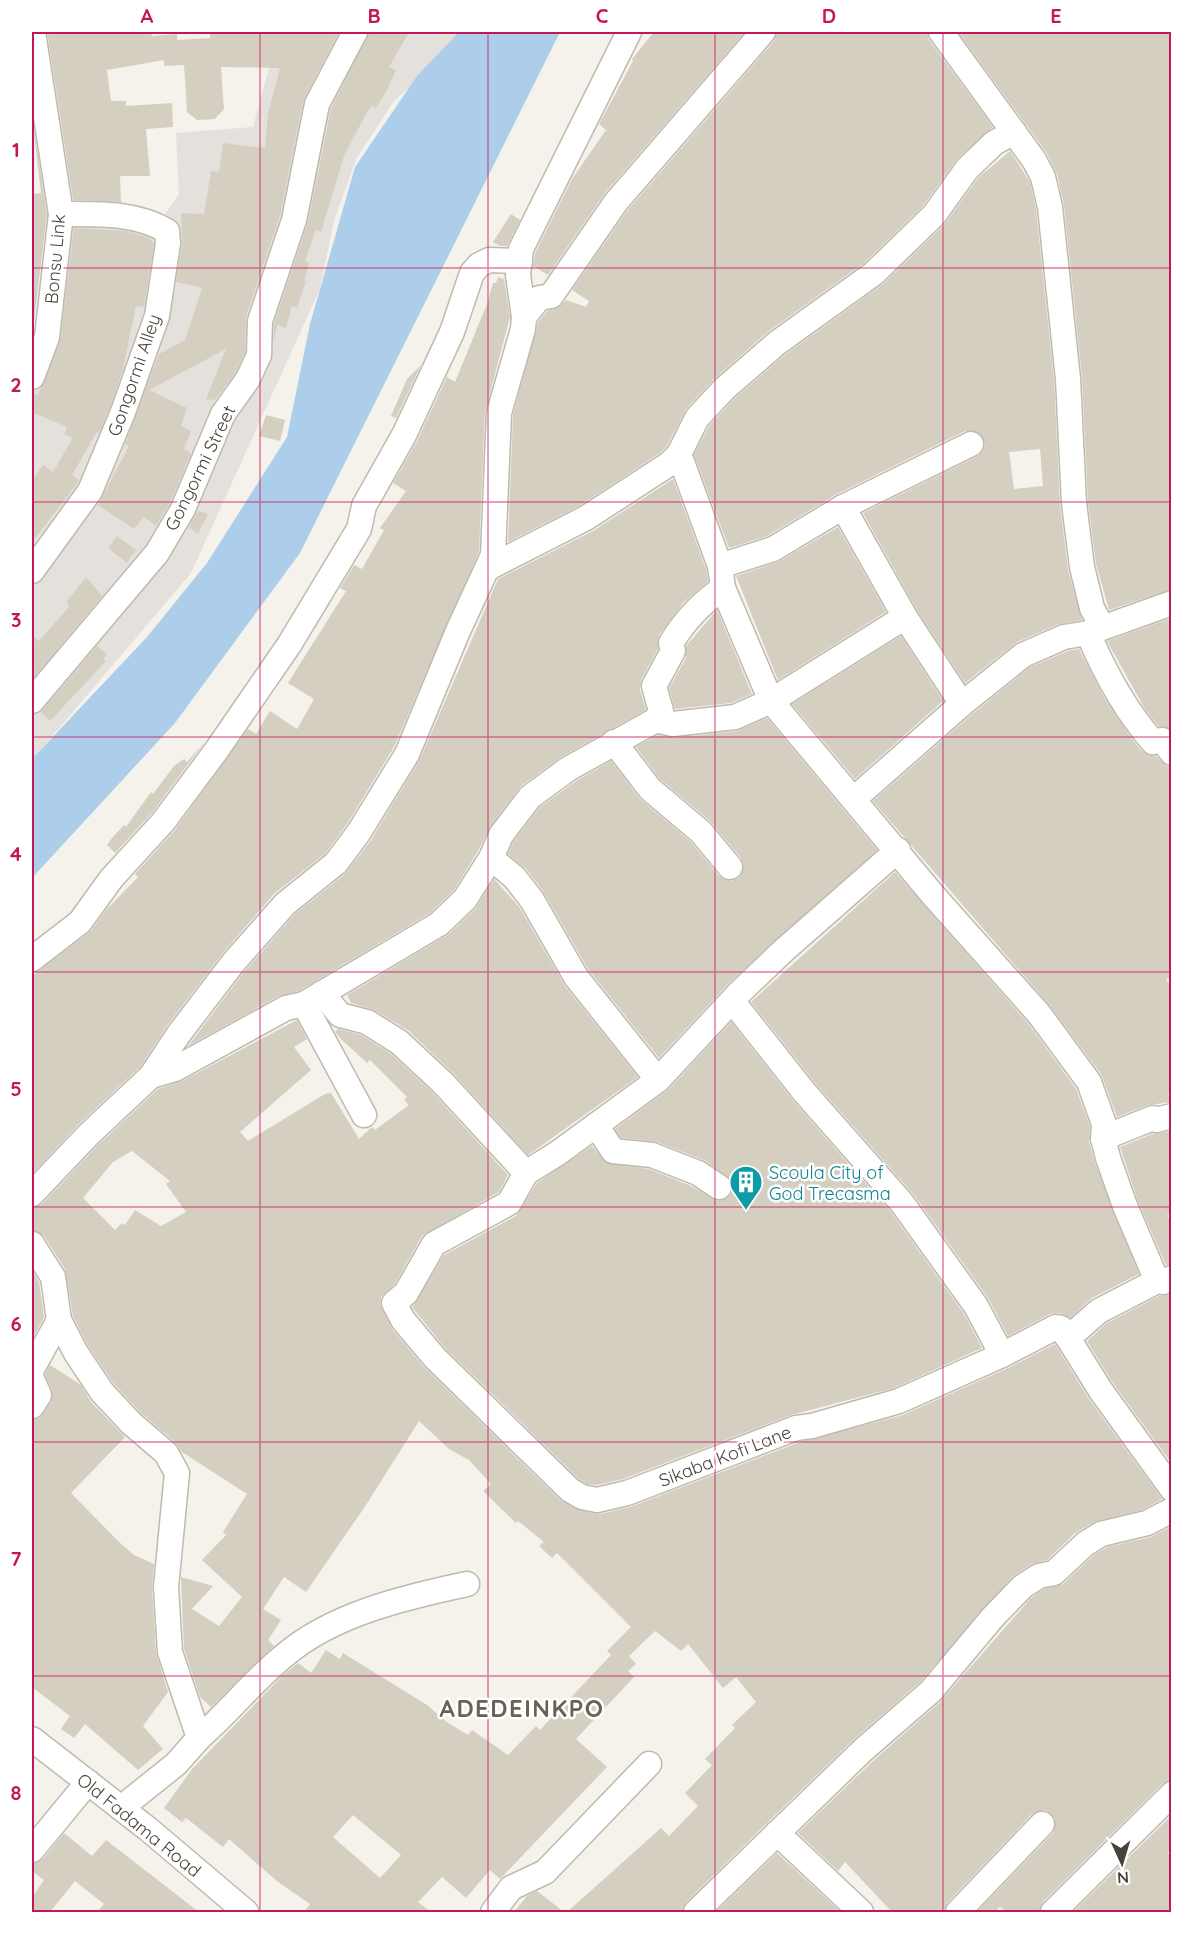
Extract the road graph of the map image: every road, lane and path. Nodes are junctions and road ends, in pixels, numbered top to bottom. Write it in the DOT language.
graph roads {
  1 [pos="33,32"];
  2 [pos="355,32"];
  3 [pos="629,32"];
  4 [pos="763,32"];
  5 [pos="941,32"];
  6 [pos="1014,132"];
  7 [pos="61,214"];
  8 [pos="520,261"];
  9 [pos="524,317"];
  10 [pos="32,377"];
  11 [pos="971,444"];
  12 [pos="679,454"];
  13 [pos="843,507"];
  14 [pos="490,567"];
  15 [pos="32,571"];
  16 [pos="722,577"];
  17 [pos="1172,603"];
  18 [pos="905,617"];
  19 [pos="1095,630"];
  20 [pos="32,701"];
  21 [pos="771,701"];
  22 [pos="962,704"];
  23 [pos="656,720"];
  24 [pos="614,742"];
  25 [pos="1172,753"];
  26 [pos="855,798"];
  27 [pos="898,850"];
  28 [pos="491,858"];
  29 [pos="730,867"];
  30 [pos="32,959"];
  31 [pos="313,998"];
  32 [pos="733,1002"];
  33 [pos="151,1076"];
  34 [pos="658,1080"];
  35 [pos="364,1115"];
  36 [pos="1172,1116"];
  37 [pos="596,1125"];
  38 [pos="1102,1137"];
  39 [pos="526,1173"];
  40 [pos="719,1186"];
  41 [pos="32,1194"];
  42 [pos="32,1244"];
  43 [pos="1164,1280"];
  44 [pos="58,1320"];
  45 [pos="1068,1338"];
  46 [pos="1002,1355"];
  47 [pos="32,1369"];
  48 [pos="32,1379"];
  49 [pos="32,1406"];
  50 [pos="1172,1489"];
  51 [pos="1172,1510"];
  52 [pos="467,1584"];
  53 [pos="32,1738"];
  54 [pos="199,1738"];
  55 [pos="649,1764"];
  56 [pos="87,1782"];
  57 [pos="1172,1794"];
  58 [pos="121,1808"];
  59 [pos="1042,1824"];
  60 [pos="777,1833"];
  61 [pos="32,1851"];
  62 [pos="246,1912"];
  63 [pos="493,1912"];
  64 [pos="696,1912"];
  65 [pos="861,1912"];
  66 [pos="958,1912"];
  67 [pos="1053,1912"];
  1 -- 7 [label="street, Bonsu Link"];
  2 -- 20 [label="street, Gongormi Street"];
  3 -- 8 [label="street"];
  4 -- 9 [label="street"];
  5 -- 6 [label="street"];
  6 -- 12 [label="street"];
  6 -- 19 [label="street"];
  7 -- 10 [label="street, Bonsu Link"];
  7 -- 15 [label="street, Gongormi Alley"];
  8 -- 9 [label="street"];
  8 -- 30 [label="street"];
  9 -- 14 [label="street"];
  11 -- 13 [label="street"];
  12 -- 14 [label="street"];
  12 -- 16 [label="street"];
  13 -- 16 [label="street"];
  13 -- 18 [label="street"];
  14 -- 33 [label="street"];
  16 -- 21 [label="street"];
  16 -- 23 [label="street"];
  17 -- 19 [label="street"];
  18 -- 21 [label="street"];
  18 -- 22 [label="street"];
  19 -- 22 [label="street"];
  19 -- 25 [label="street"];
  21 -- 23 [label="street"];
  21 -- 26 [label="street"];
  22 -- 26 [label="street"];
  23 -- 24 [label="street"];
  24 -- 28 [label="street"];
  24 -- 29 [label="street"];
  26 -- 27 [label="street"];
  27 -- 32 [label="street"];
  27 -- 38 [label="street"];
  28 -- 31 [label="street"];
  28 -- 34 [label="street"];
  31 -- 33 [label="street"];
  31 -- 35 [label="street"];
  31 -- 39 [label="street"];
  32 -- 34 [label="street"];
  32 -- 46 [label="street"];
  33 -- 41 [label="street"];
  34 -- 37 [label="street"];
  36 -- 38 [label="street"];
  37 -- 39 [label="street"];
  37 -- 40 [label="street"];
  38 -- 43 [label="street"];
  39 -- 46 [label="street, Sikaba Kofi Lane"];
  42 -- 44 [label="street"];
  43 -- 45 [label="street"];
  44 -- 47 [label="street"];
  44 -- 54 [label="street"];
  45 -- 46 [label="street, Sikaba Kofi Lane"];
  45 -- 50 [label="street"];
  48 -- 49 [label="street"];
  51 -- 60 [label="street"];
  52 -- 54 [label="street"];
  53 -- 56 [label="street, Old Fadama Road"];
  54 -- 58 [label="street"];
  55 -- 63 [label="street"];
  56 -- 58 [label="street, Old Fadama Road"];
  56 -- 61 [label="street"];
  57 -- 67 [label="street"];
  58 -- 62 [label="street, Old Fadama Road"];
  59 -- 66 [label="street"];
  60 -- 64 [label="street"];
  60 -- 65 [label="street"];
}
